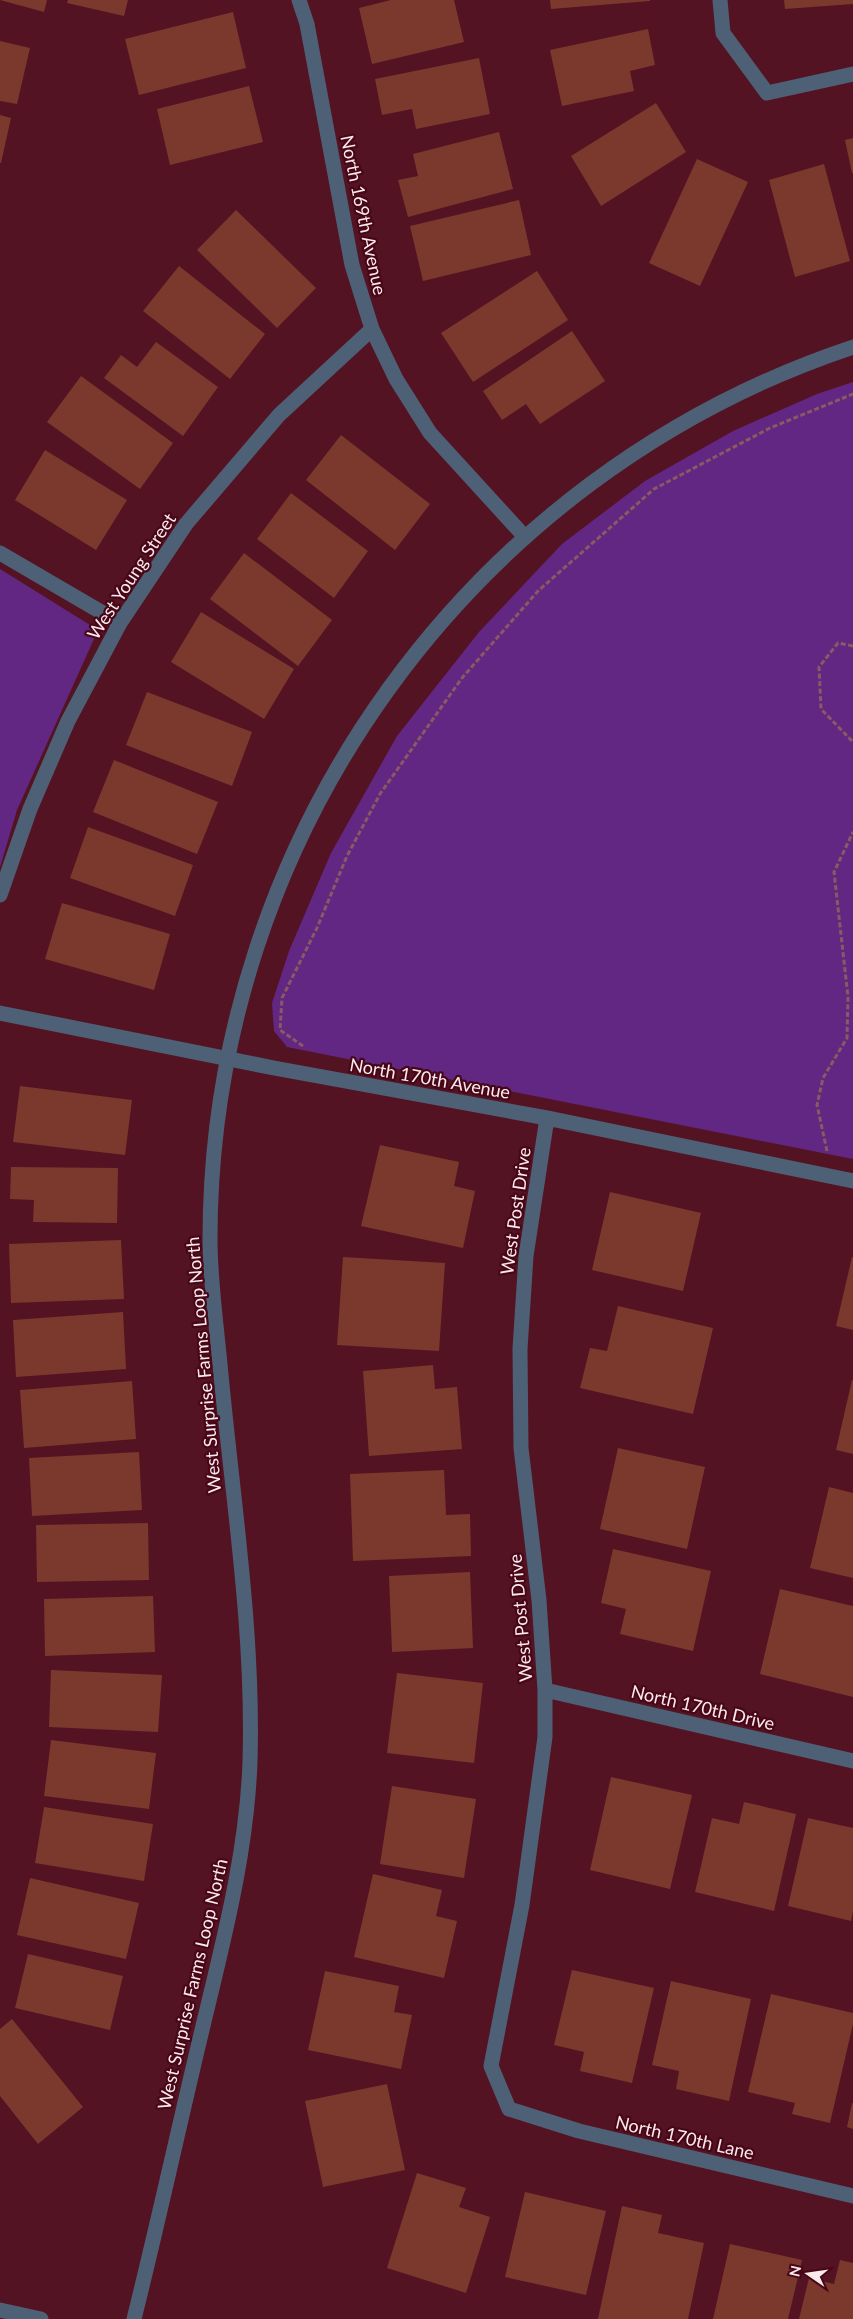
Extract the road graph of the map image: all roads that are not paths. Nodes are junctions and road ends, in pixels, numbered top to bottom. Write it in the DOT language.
graph roads {
  1 [pos="299,0"];
  2 [pos="720,0"];
  3 [pos="853,74"];
  4 [pos="372,330"];
  5 [pos="853,347"];
  6 [pos="524,537"];
  7 [pos="0,554"];
  8 [pos="120,623"];
  9 [pos="0,895"];
  10 [pos="0,1013"];
  11 [pos="226,1057"];
  12 [pos="548,1118"];
  13 [pos="853,1181"];
  14 [pos="545,1690"];
  15 [pos="853,1761"];
  16 [pos="509,2109"];
  17 [pos="853,2196"];
  18 [pos="0,2310"];
  19 [pos="40,2319"];
  20 [pos="134,2319"];
  1 -- 4 [label="street, North 169th Avenue"];
  2 -- 3 [label="street"];
  4 -- 6 [label="street, North 169th Avenue"];
  4 -- 8 [label="street, West Young Street"];
  5 -- 6 [label="street, West Surprise Farms Loop North"];
  6 -- 11 [label="street, West Surprise Farms Loop North"];
  7 -- 8 [label="street"];
  8 -- 9 [label="street, West Young Street"];
  10 -- 11 [label="street, North 170th Avenue"];
  11 -- 12 [label="street, North 170th Avenue"];
  11 -- 20 [label="street, West Surprise Farms Loop North"];
  12 -- 13 [label="street, North 170th Avenue"];
  12 -- 14 [label="street, West Post Drive"];
  14 -- 15 [label="street, North 170th Drive"];
  14 -- 16 [label="street, West Post Drive"];
  16 -- 17 [label="street, North 170th Lane"];
  18 -- 19 [label="street"];
}
